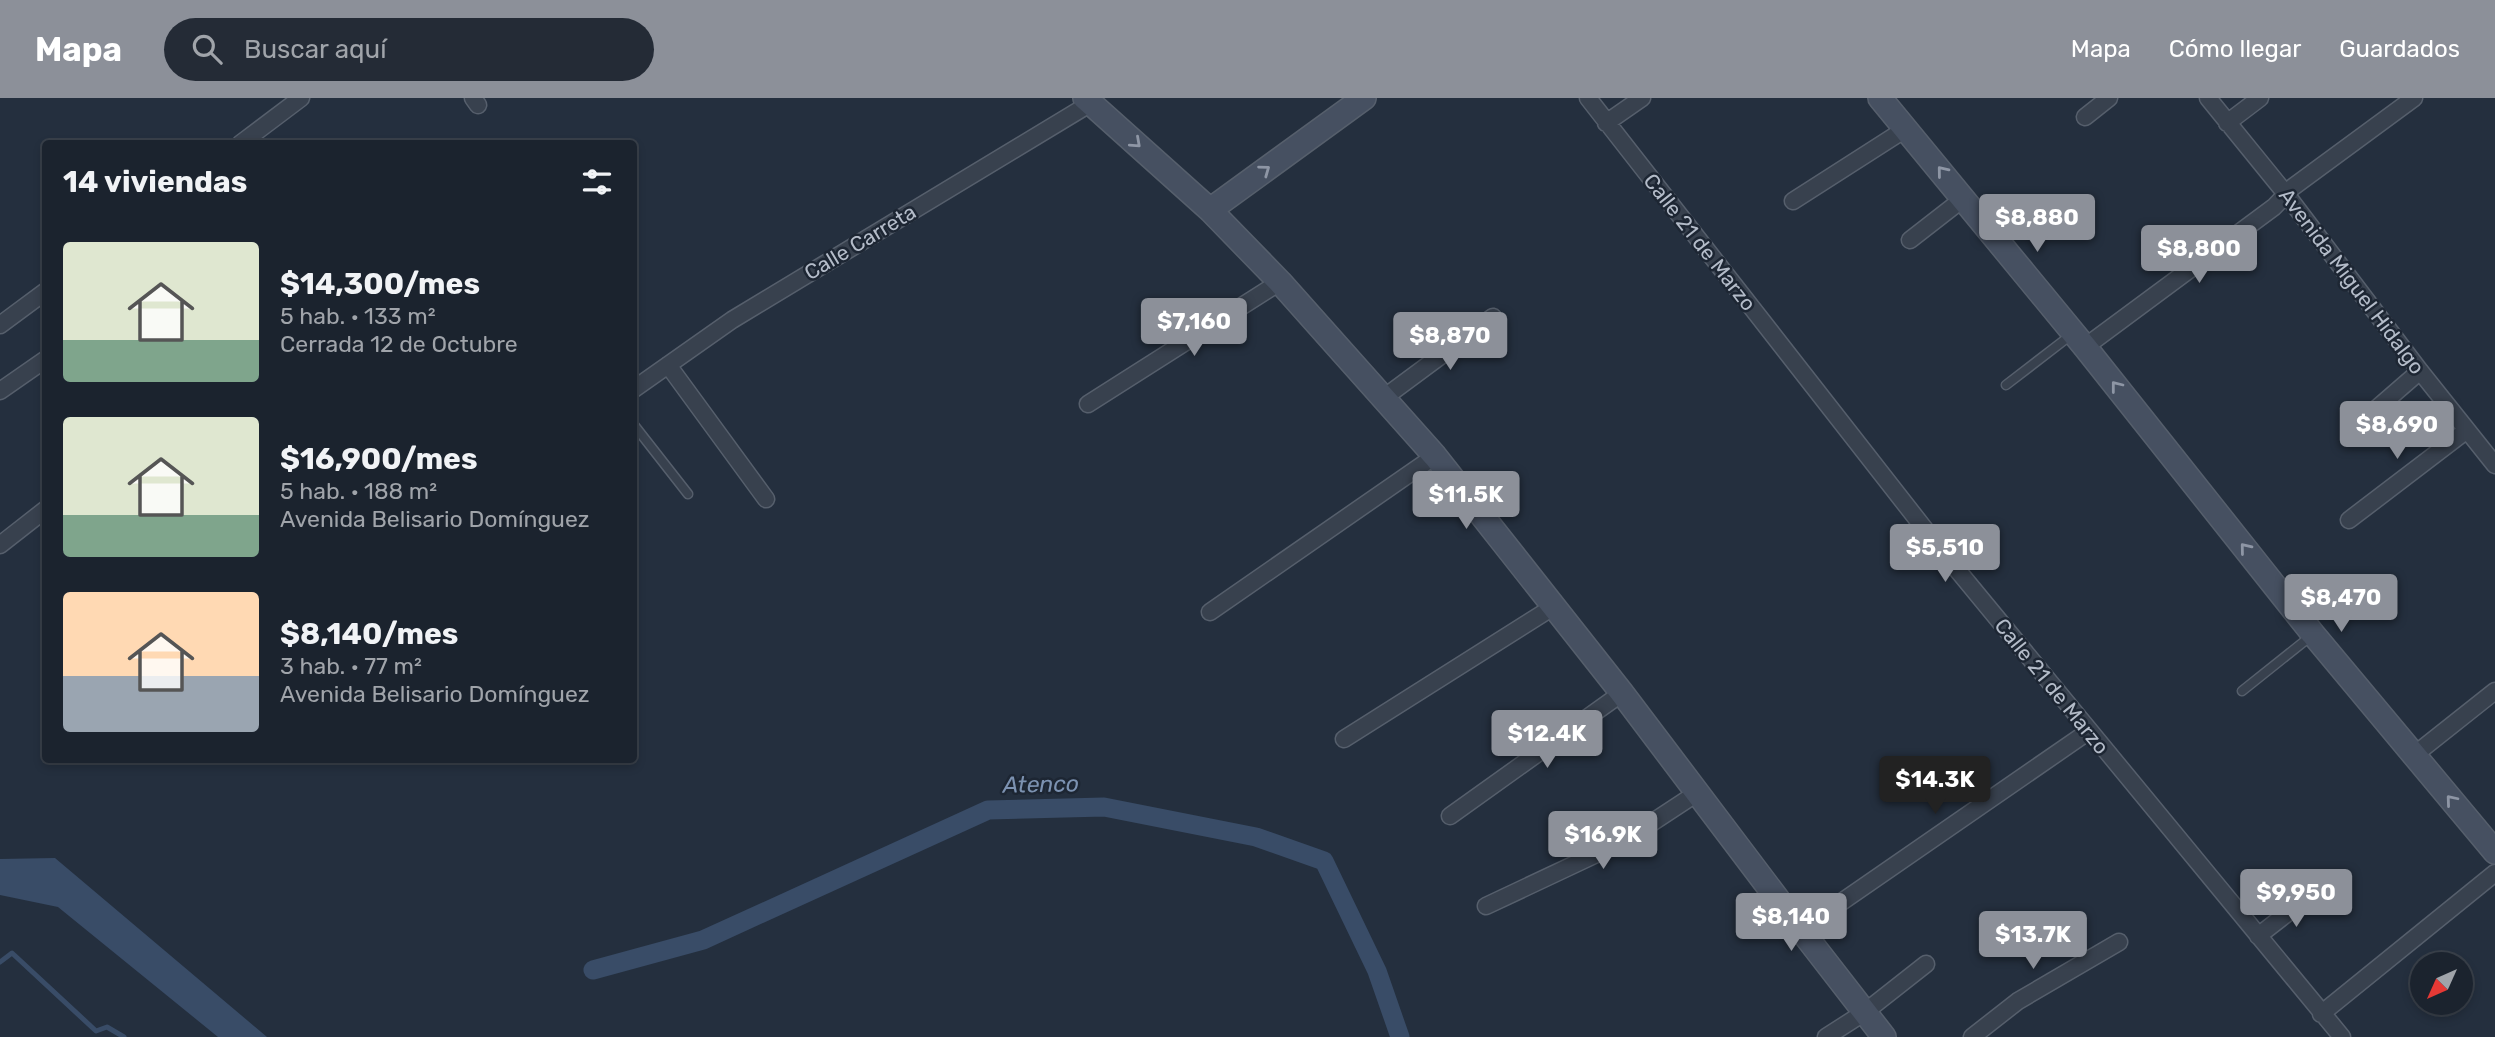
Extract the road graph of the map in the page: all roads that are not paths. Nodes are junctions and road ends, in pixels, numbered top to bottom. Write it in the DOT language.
graph roads {
  1 [pos="300,98"];
  2 [pos="1364,98"];
  3 [pos="1588,98"];
  4 [pos="1642,98"];
  5 [pos="1880,98"];
  6 [pos="2109,98"];
  7 [pos="2208,98"];
  8 [pos="2260,98"];
  9 [pos="2414,98"];
  10 [pos="1088,100"];
  11 [pos="2085,117"];
  12 [pos="1606,123"];
  13 [pos="2227,123"];
  14 [pos="1907,128"];
  15 [pos="245,140"];
  16 [pos="2286,194"];
  17 [pos="1964,198"];
  18 [pos="1793,201"];
  19 [pos="1210,210"];
  20 [pos="1910,240"];
  21 [pos="1280,282"];
  22 [pos="42,294"];
  23 [pos="1493,317"];
  24 [pos="0,325"];
  25 [pos="2079,340"];
  26 [pos="42,362"];
  27 [pos="668,365"];
  28 [pos="2420,371"];
  29 [pos="2006,385"];
  30 [pos="637,387"];
  31 [pos="0,391"];
  32 [pos="1385,397"];
  33 [pos="1088,404"];
  34 [pos="2367,418"];
  35 [pos="637,429"];
  36 [pos="2467,430"];
  37 [pos="1435,456"];
  38 [pos="2495,466"];
  39 [pos="688,494"];
  40 [pos="766,499"];
  41 [pos="42,512"];
  42 [pos="2349,520"];
  43 [pos="0,545"];
  44 [pos="1553,607"];
  45 [pos="1210,612"];
  46 [pos="2313,634"];
  47 [pos="2242,691"];
  48 [pos="2495,691"];
  49 [pos="1622,693"];
  50 [pos="2089,731"];
  51 [pos="1344,739"];
  52 [pos="2413,756"];
  53 [pos="1697,793"];
  54 [pos="1450,816"];
  55 [pos="2495,852"];
  56 [pos="2495,873"];
  57 [pos="2312,894"];
  58 [pos="1486,906"];
  59 [pos="1801,930"];
  60 [pos="2258,936"];
  61 [pos="2119,942"];
  62 [pos="1926,964"];
  63 [pos="1865,1012"];
  64 [pos="2321,1014"];
  65 [pos="1826,1037"];
  66 [pos="1884,1037"];
  67 [pos="1972,1037"];
  68 [pos="2342,1037"];
  1 -- 15 [label="street"];
  19 -- 2 [label="main road, one-way"];
  3 -- 12 [label="street, Calle 21 de Marzo"];
  4 -- 12 [label="street"];
  5 -- 14 [label="main road"];
  6 -- 11 [label="street"];
  7 -- 13 [label="street, Avenida Miguel Hidalgo"];
  8 -- 13 [label="street"];
  9 -- 16 [label="street"];
  10 -- 19 [label="main road, one-way"];
  10 -- 27 [label="street, Calle Carreta"];
  12 -- 50 [label="street, Calle 21 de Marzo"];
  13 -- 16 [label="street, Avenida Miguel Hidalgo"];
  17 -- 14 [label="main road, one-way"];
  14 -- 18 [label="street"];
  16 -- 25 [label="street"];
  16 -- 28 [label="street, Avenida Miguel Hidalgo"];
  17 -- 20 [label="street"];
  17 -- 25 [label="main road"];
  19 -- 21 [label="main road"];
  21 -- 32 [label="main road"];
  21 -- 33 [label="street"];
  22 -- 24 [label="street"];
  23 -- 32 [label="street"];
  25 -- 29 [label="lane"];
  46 -- 25 [label="main road, one-way"];
  26 -- 31 [label="street"];
  27 -- 30 [label="street, Calle Carreta"];
  27 -- 40 [label="street"];
  28 -- 34 [label="street"];
  28 -- 36 [label="street, Avenida Miguel Hidalgo"];
  32 -- 37 [label="main road"];
  35 -- 39 [label="lane"];
  36 -- 38 [label="street, Avenida Miguel Hidalgo"];
  36 -- 42 [label="street"];
  37 -- 44 [label="main road"];
  37 -- 45 [label="street"];
  41 -- 43 [label="street"];
  44 -- 49 [label="main road"];
  44 -- 51 [label="street"];
  46 -- 47 [label="lane"];
  46 -- 52 [label="main road"];
  48 -- 52 [label="street"];
  49 -- 53 [label="main road"];
  49 -- 54 [label="street"];
  50 -- 59 [label="street"];
  50 -- 60 [label="street, Calle 21 de Marzo"];
  55 -- 52 [label="main road, one-way"];
  53 -- 58 [label="street"];
  53 -- 59 [label="main road"];
  56 -- 64 [label="street"];
  57 -- 60 [label="street"];
  59 -- 63 [label="main road"];
  60 -- 64 [label="street, Calle 21 de Marzo"];
  61 -- 67 [label="street"];
  62 -- 63 [label="street"];
  63 -- 65 [label="street"];
  63 -- 66 [label="main road"];
  64 -- 68 [label="street, Calle 21 de Marzo"];
}
